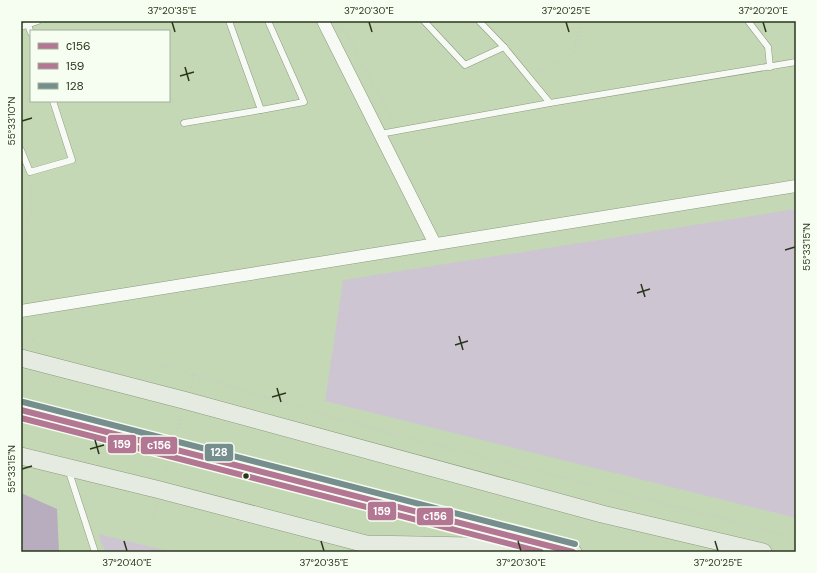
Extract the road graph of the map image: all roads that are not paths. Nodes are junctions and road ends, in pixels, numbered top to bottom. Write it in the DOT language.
graph roads {
  1 [pos="38,21"];
  2 [pos="229,21"];
  3 [pos="268,21"];
  4 [pos="323,21"];
  5 [pos="424,21"];
  6 [pos="479,21"];
  7 [pos="748,21"];
  8 [pos="28,23"];
  9 [pos="21,27"];
  10 [pos="504,48"];
  11 [pos="796,62"];
  12 [pos="770,67"];
  13 [pos="53,102"];
  14 [pos="550,103"];
  15 [pos="261,110"];
  16 [pos="184,123"];
  17 [pos="380,134"];
  18 [pos="21,150"];
  19 [pos="796,186"];
  20 [pos="435,244"];
  21 [pos="21,311"];
  22 [pos="21,358"];
  23 [pos="21,410"];
  24 [pos="21,456"];
  25 [pos="68,468"];
  26 [pos="565,550"];
  27 [pos="95,552"];
  28 [pos="763,552"];
  1 -- 8 [label="lane"];
  2 -- 15 [label="lane"];
  3 -- 15 [label="lane"];
  4 -- 17 [label="street"];
  5 -- 10 [label="lane"];
  6 -- 10 [label="lane"];
  7 -- 12 [label="lane"];
  8 -- 9 [label="lane"];
  10 -- 14 [label="lane"];
  11 -- 12 [label="lane"];
  12 -- 14 [label="lane"];
  13 -- 18 [label="lane"];
  14 -- 17 [label="lane"];
  15 -- 16 [label="lane"];
  17 -- 20 [label="street"];
  19 -- 20 [label="street"];
  20 -- 21 [label="street"];
  22 -- 28 [label="street"];
  23 -- 26 [label="street"];
  24 -- 25 [label="street"];
  25 -- 26 [label="street"];
  25 -- 27 [label="lane"];
}
